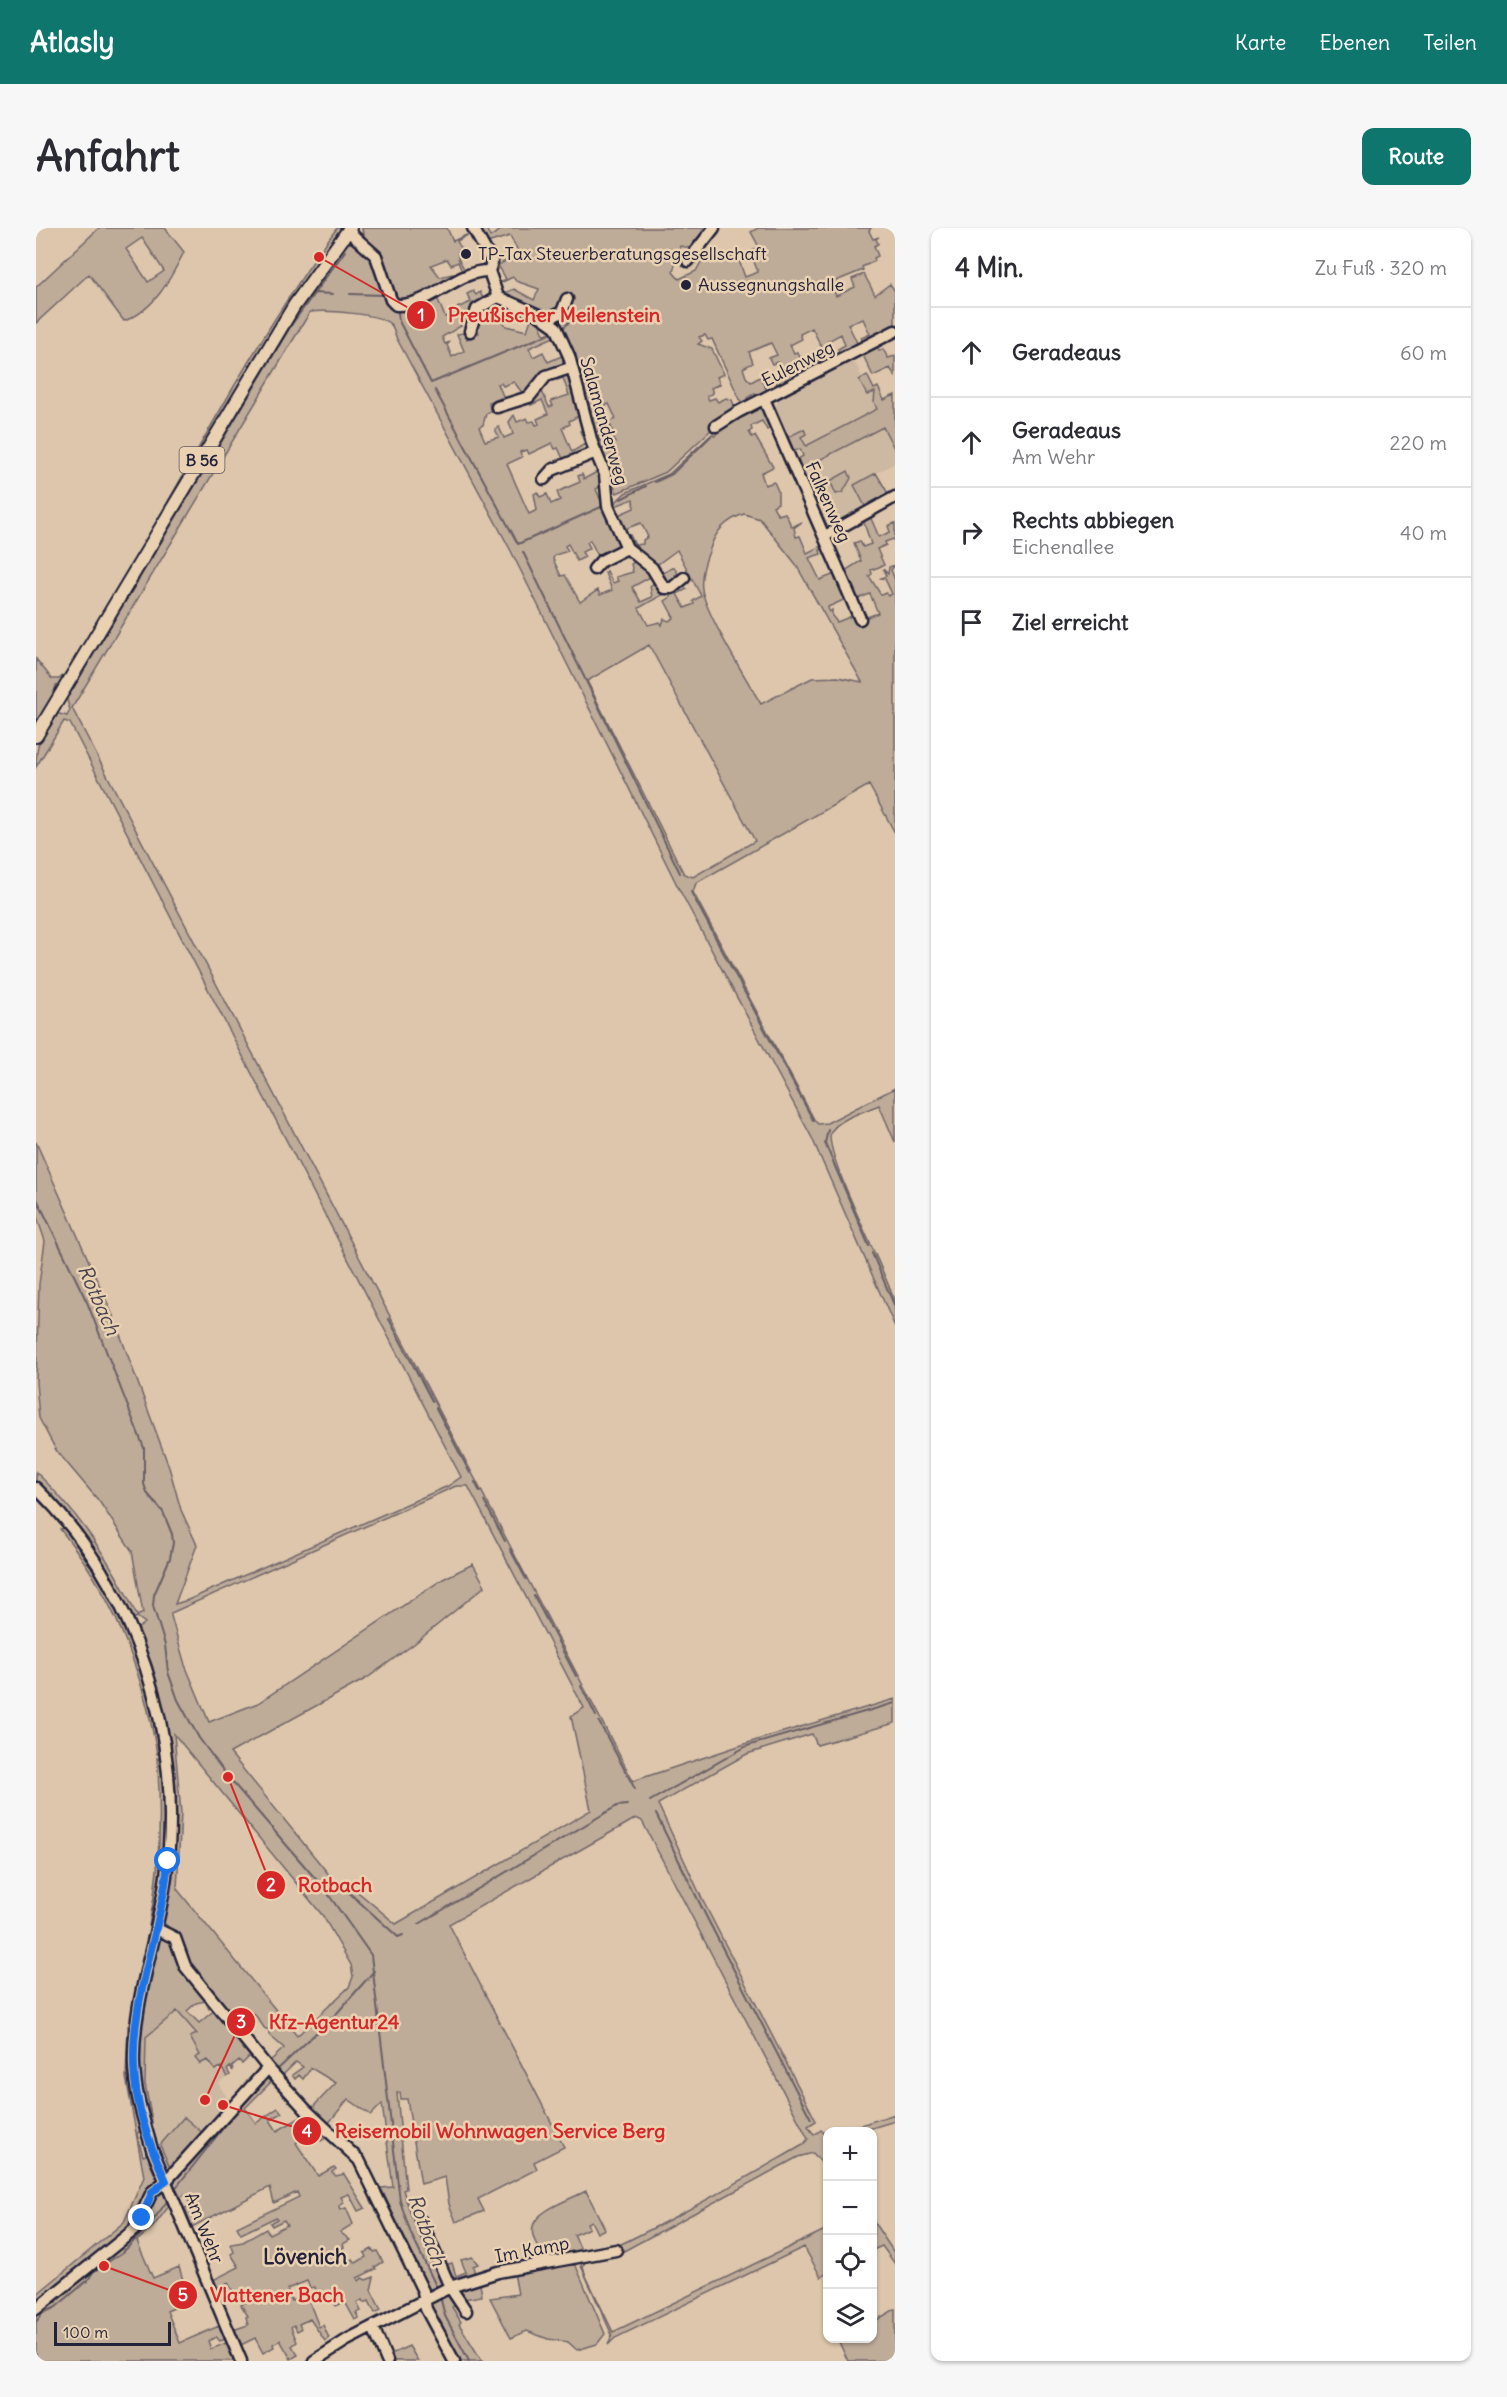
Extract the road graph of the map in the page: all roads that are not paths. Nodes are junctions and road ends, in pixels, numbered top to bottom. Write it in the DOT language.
graph roads {
  1 [pos="473,228"];
  2 [pos="714,228"];
  3 [pos="349,229"];
  4 [pos="688,261"];
  5 [pos="489,271"];
  6 [pos="498,297"];
  7 [pos="567,299"];
  8 [pos="546,320"];
  9 [pos="470,331"];
  10 [pos="895,331"];
  11 [pos="570,368"];
  12 [pos="764,399"];
  13 [pos="497,407"];
  14 [pos="717,426"];
  15 [pos="596,452"];
  16 [pos="544,479"];
  17 [pos="895,497"];
  18 [pos="825,536"];
  19 [pos="627,548"];
  20 [pos="594,569"];
  21 [pos="684,578"];
  22 [pos="860,618"];
  23 [pos="36,736"];
  24 [pos="36,1488"];
  25 [pos="157,1929"];
  26 [pos="271,2072"];
  27 [pos="170,2190"];
  28 [pos="422,2221"];
  29 [pos="616,2250"];
  30 [pos="441,2291"];
  31 [pos="36,2309"];
  32 [pos="466,2311"];
  33 [pos="373,2327"];
  34 [pos="241,2361"];
  35 [pos="314,2361"];
  36 [pos="387,2361"];
  37 [pos="454,2361"];
  1 -- 5 [label="street"];
  2 -- 4 [label="street"];
  3 -- 5 [label="street"];
  3 -- 23 [label="main road, B 56"];
  5 -- 6 [label="street"];
  6 -- 8 [label="street, Salamanderweg"];
  6 -- 9 [label="street"];
  7 -- 8 [label="street"];
  8 -- 11 [label="street, Salamanderweg"];
  10 -- 12 [label="street, Eulenweg"];
  11 -- 13 [label="street"];
  11 -- 15 [label="street, Salamanderweg"];
  12 -- 14 [label="street, Eulenweg"];
  12 -- 18 [label="street, Falkenweg"];
  15 -- 16 [label="street"];
  15 -- 19 [label="street, Salamanderweg"];
  17 -- 18 [label="street"];
  18 -- 22 [label="street, Falkenweg"];
  19 -- 20 [label="street"];
  19 -- 21 [label="street, Salamanderweg"];
  24 -- 25 [label="street, Am Wehr"];
  25 -- 26 [label="street"];
  25 -- 27 [label="street, Am Wehr"];
  26 -- 27 [label="street"];
  26 -- 30 [label="street"];
  27 -- 31 [label="street"];
  27 -- 34 [label="street, Am Wehr"];
  28 -- 30 [label="street"];
  29 -- 30 [label="street, Im Kamp"];
  30 -- 32 [label="street"];
  30 -- 33 [label="street, Im Kamp"];
  30 -- 37 [label="street"];
  33 -- 35 [label="street, Im Kamp"];
  33 -- 36 [label="street"];
}
